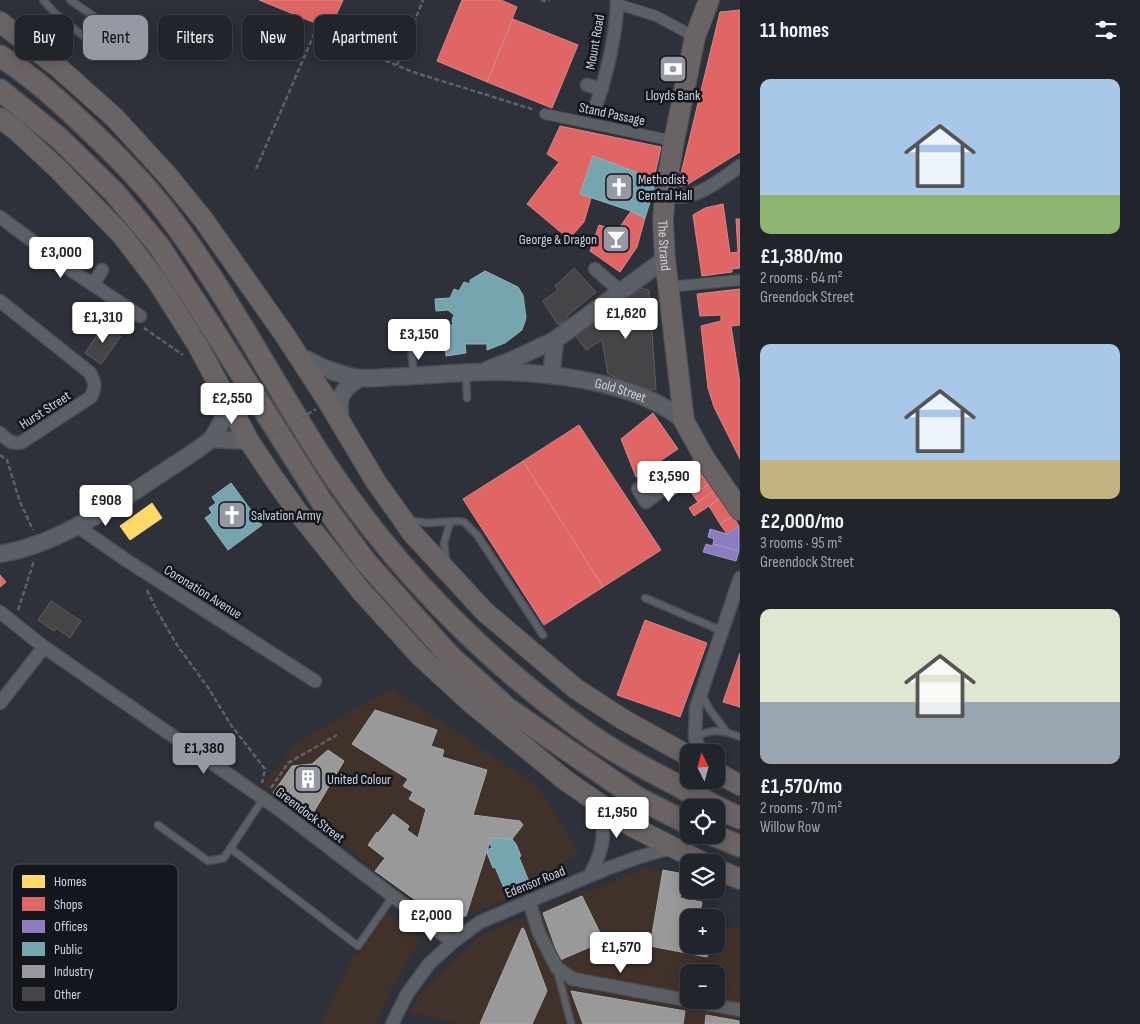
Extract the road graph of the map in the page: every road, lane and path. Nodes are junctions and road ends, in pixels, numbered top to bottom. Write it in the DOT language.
graph roads {
  1 [pos="43,0"];
  2 [pos="70,0"];
  3 [pos="423,0"];
  4 [pos="541,0"];
  5 [pos="550,0"];
  6 [pos="709,0"];
  7 [pos="617,2"];
  8 [pos="0,22"];
  9 [pos="695,37"];
  10 [pos="0,56"];
  11 [pos="397,65"];
  12 [pos="587,86"];
  13 [pos="602,89"];
  14 [pos="0,90"];
  15 [pos="595,108"];
  16 [pos="546,114"];
  17 [pos="0,118"];
  18 [pos="674,141"];
  19 [pos="740,166"];
  20 [pos="256,169"];
  21 [pos="665,193"];
  22 [pos="0,219"];
  23 [pos="665,259"];
  24 [pos="595,269"];
  25 [pos="102,270"];
  26 [pos="740,280"];
  27 [pos="93,284"];
  28 [pos="668,287"];
  29 [pos="621,292"];
  30 [pos="0,301"];
  31 [pos="140,316"];
  32 [pos="409,330"];
  33 [pos="555,340"];
  34 [pos="298,355"];
  35 [pos="190,360"];
  36 [pos="473,373"];
  37 [pos="549,375"];
  38 [pos="414,376"];
  39 [pos="360,378"];
  40 [pos="467,398"];
  41 [pos="230,405"];
  42 [pos="316,409"];
  43 [pos="684,422"];
  44 [pos="341,423"];
  45 [pos="0,433"];
  46 [pos="212,439"];
  47 [pos="259,440"];
  48 [pos="0,455"];
  49 [pos="705,459"];
  50 [pos="638,489"];
  51 [pos="740,510"];
  52 [pos="401,517"];
  53 [pos="450,522"];
  54 [pos="77,526"];
  55 [pos="39,543"];
  56 [pos="0,554"];
  57 [pos="140,569"];
  58 [pos="449,573"];
  59 [pos="740,578"];
  60 [pos="645,598"];
  61 [pos="0,612"];
  62 [pos="14,624"];
  63 [pos="722,631"];
  64 [pos="542,635"];
  65 [pos="44,648"];
  66 [pos="315,680"];
  67 [pos="702,693"];
  68 [pos="0,703"];
  69 [pos="726,731"];
  70 [pos="336,735"];
  71 [pos="740,737"];
  72 [pos="684,744"];
  73 [pos="692,744"];
  74 [pos="696,744"];
  75 [pos="725,777"];
  76 [pos="740,785"];
  77 [pos="259,796"];
  78 [pos="594,801"];
  79 [pos="740,818"];
  80 [pos="158,826"];
  81 [pos="680,826"];
  82 [pos="725,840"];
  83 [pos="740,846"];
  84 [pos="230,848"];
  85 [pos="671,848"];
  86 [pos="684,854"];
  87 [pos="725,873"];
  88 [pos="590,875"];
  89 [pos="740,879"];
  90 [pos="393,896"];
  91 [pos="529,901"];
  92 [pos="454,942"];
  93 [pos="557,968"];
  94 [pos="740,1010"];
  95 [pos="392,1024"];
  96 [pos="571,1024"];
  1 -- 2 [label="lane"];
  3 -- 11 [label="path"];
  4 -- 5 [label="path"];
  6 -- 9 [label="main road, The Strand"];
  7 -- 9 [label="street"];
  7 -- 13 [label="street, Mount Road"];
  8 -- 34 [label="main road"];
  9 -- 18 [label="main road, The Strand"];
  10 -- 79 [label="highway"];
  11 -- 16 [label="path"];
  11 -- 20 [label="path"];
  12 -- 13 [label="street, Mount Road"];
  13 -- 15 [label="street, Mount Road"];
  14 -- 81 [label="highway"];
  16 -- 18 [label="street, Stand Passage"];
  17 -- 41 [label="main road"];
  18 -- 21 [label="main road, The Strand"];
  19 -- 21 [label="street"];
  21 -- 23 [label="main road, The Strand"];
  22 -- 27 [label="street"];
  23 -- 28 [label="main road, The Strand"];
  23 -- 29 [label="street"];
  24 -- 29 [label="street"];
  25 -- 27 [label="street"];
  26 -- 28 [label="street"];
  27 -- 31 [label="street"];
  28 -- 43 [label="main road, The Strand"];
  29 -- 33 [label="street"];
  30 -- 45 [label="street, Hurst Street"];
  31 -- 35 [label="path"];
  32 -- 38 [label="lane"];
  33 -- 36 [label="street"];
  33 -- 37 [label="street"];
  34 -- 39 [label="street"];
  34 -- 44 [label="main road"];
  36 -- 37 [label="street, Gold Street"];
  36 -- 38 [label="street"];
  36 -- 40 [label="lane"];
  37 -- 43 [label="street, Gold Street"];
  38 -- 39 [label="street"];
  39 -- 44 [label="street"];
  41 -- 46 [label="street"];
  41 -- 47 [label="main road"];
  42 -- 47 [label="path, bridge"];
  43 -- 49 [label="main road, The Strand"];
  44 -- 52 [label="main road"];
  46 -- 47 [label="street"];
  46 -- 54 [label="street"];
  47 -- 78 [label="main road"];
  48 -- 55 [label="path"];
  49 -- 50 [label="street"];
  49 -- 51 [label="main road, The Strand"];
  52 -- 53 [label="lane"];
  52 -- 58 [label="main road"];
  53 -- 58 [label="lane"];
  53 -- 64 [label="lane"];
  54 -- 55 [label="street"];
  54 -- 57 [label="street, Coronation Avenue"];
  55 -- 56 [label="street"];
  55 -- 62 [label="path"];
  57 -- 66 [label="street, Coronation Avenue"];
  57 -- 77 [label="path"];
  58 -- 72 [label="main road"];
  59 -- 63 [label="street"];
  60 -- 63 [label="lane"];
  61 -- 62 [label="street, Greendock Street"];
  62 -- 65 [label="street, Greendock Street"];
  63 -- 67 [label="street"];
  65 -- 68 [label="street"];
  65 -- 77 [label="street, Greendock Street"];
  67 -- 69 [label="lane"];
  67 -- 73 [label="street"];
  69 -- 71 [label="lane"];
  69 -- 74 [label="lane"];
  70 -- 77 [label="path"];
  75 -- 76 [label="main road"];
  77 -- 84 [label="lane"];
  77 -- 90 [label="street, Greendock Street"];
  78 -- 85 [label="main road"];
  78 -- 88 [label="street"];
  80 -- 84 [label="lane"];
  82 -- 83 [label="highway"];
  84 -- 90 [label="lane"];
  85 -- 86 [label="main road"];
  85 -- 88 [label="street, Edensor Road"];
  87 -- 89 [label="main road"];
  88 -- 91 [label="street, Edensor Road"];
  90 -- 92 [label="street, Greendock Street"];
  91 -- 92 [label="street, Edensor Road"];
  91 -- 93 [label="street"];
  92 -- 95 [label="street, Edensor Road"];
  93 -- 94 [label="street"];
  93 -- 96 [label="lane"];
}
